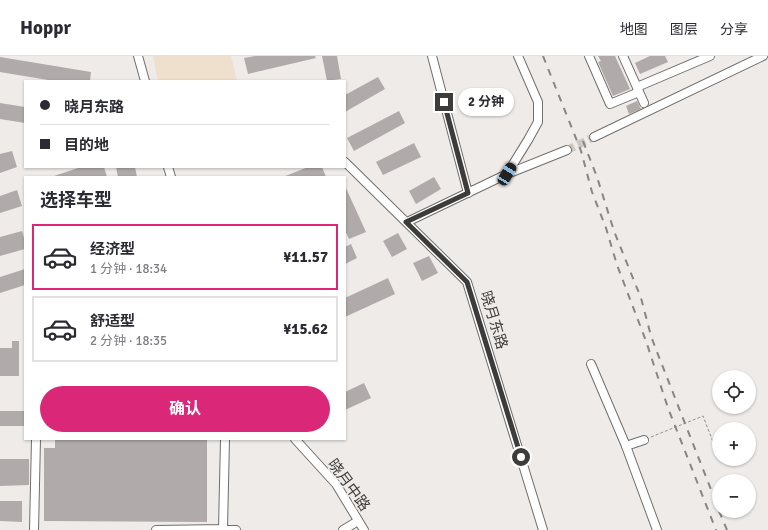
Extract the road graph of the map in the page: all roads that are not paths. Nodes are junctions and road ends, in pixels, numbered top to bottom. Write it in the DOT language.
graph roads {
  1 [pos="138,56"];
  2 [pos="432,56"];
  3 [pos="518,56"];
  4 [pos="589,56"];
  5 [pos="623,56"];
  6 [pos="710,56"];
  7 [pos="763,56"];
  8 [pos="145,80"];
  9 [pos="638,89"];
  10 [pos="644,103"];
  11 [pos="594,137"];
  12 [pos="567,150"];
  13 [pos="346,163"];
  14 [pos="507,174"];
  15 [pos="468,193"];
  16 [pos="406,222"];
  17 [pos="591,364"];
  18 [pos="36,440"];
  19 [pos="225,440"];
  20 [pos="296,440"];
  21 [pos="644,440"];
  22 [pos="626,446"];
  23 [pos="358,521"];
  24 [pos="34,530"];
  25 [pos="156,530"];
  26 [pos="223,530"];
  27 [pos="236,530"];
  28 [pos="343,530"];
  29 [pos="364,530"];
  30 [pos="543,530"];
  31 [pos="657,530"];
  1 -- 8 [label="street"];
  2 -- 15 [label="street"];
  3 -- 14 [label="street"];
  4 -- 9 [label="street"];
  5 -- 9 [label="street"];
  6 -- 9 [label="street"];
  7 -- 11 [label="street"];
  9 -- 10 [label="street"];
  12 -- 14 [label="street"];
  13 -- 16 [label="street, 晓月东路"];
  14 -- 15 [label="street"];
  15 -- 16 [label="street"];
  16 -- 30 [label="street, 晓月东路"];
  17 -- 22 [label="street"];
  18 -- 24 [label="street"];
  19 -- 26 [label="street"];
  20 -- 23 [label="street, 晓月中路"];
  21 -- 22 [label="street"];
  22 -- 31 [label="street"];
  23 -- 28 [label="street"];
  23 -- 29 [label="street, 晓月中路"];
  25 -- 26 [label="street"];
  26 -- 27 [label="street"];
}
